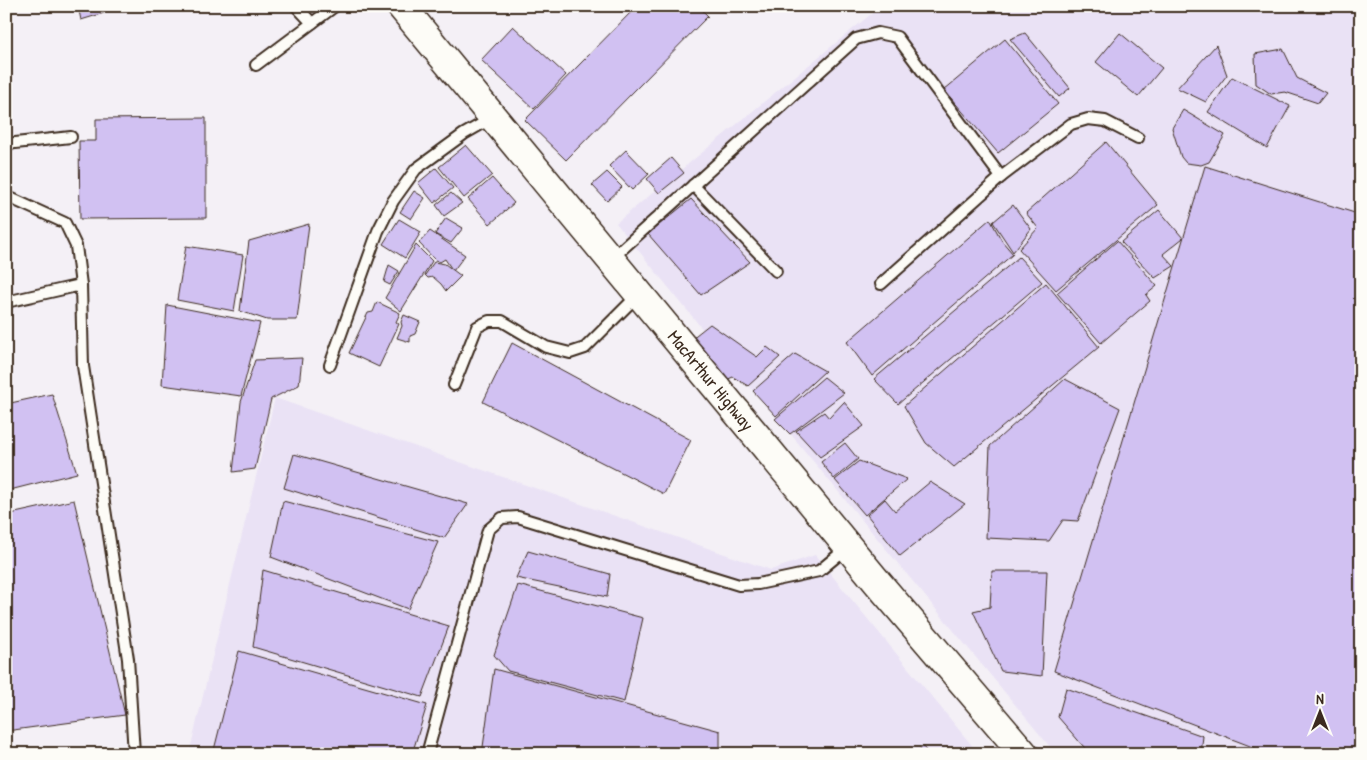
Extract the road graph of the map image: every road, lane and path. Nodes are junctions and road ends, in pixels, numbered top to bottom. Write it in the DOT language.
graph roads {
  1 [pos="296,6"];
  2 [pos="335,6"];
  3 [pos="403,7"];
  4 [pos="312,24"];
  5 [pos="256,65"];
  6 [pos="492,118"];
  7 [pos="71,137"];
  8 [pos="1138,138"];
  9 [pos="6,144"];
  10 [pos="1001,178"];
  11 [pos="694,185"];
  12 [pos="6,196"];
  13 [pos="610,260"];
  14 [pos="776,271"];
  15 [pos="882,284"];
  16 [pos="80,285"];
  17 [pos="639,294"];
  18 [pos="6,302"];
  19 [pos="330,365"];
  20 [pos="454,385"];
  21 [pos="848,546"];
  22 [pos="134,754"];
  23 [pos="427,754"];
  24 [pos="1024,754"];
  1 -- 4 [label="lane"];
  2 -- 4 [label="lane"];
  3 -- 6 [label="highway, MacArthur Highway"];
  4 -- 5 [label="lane"];
  6 -- 13 [label="highway, MacArthur Highway"];
  6 -- 19 [label="lane"];
  7 -- 9 [label="lane"];
  8 -- 10 [label="lane"];
  10 -- 11 [label="lane"];
  10 -- 15 [label="lane"];
  11 -- 13 [label="lane"];
  11 -- 14 [label="lane"];
  12 -- 16 [label="lane"];
  13 -- 17 [label="highway, MacArthur Highway"];
  16 -- 18 [label="lane"];
  16 -- 22 [label="lane"];
  17 -- 20 [label="lane"];
  17 -- 21 [label="highway, MacArthur Highway"];
  21 -- 23 [label="lane"];
  21 -- 24 [label="highway, MacArthur Highway"];
}
